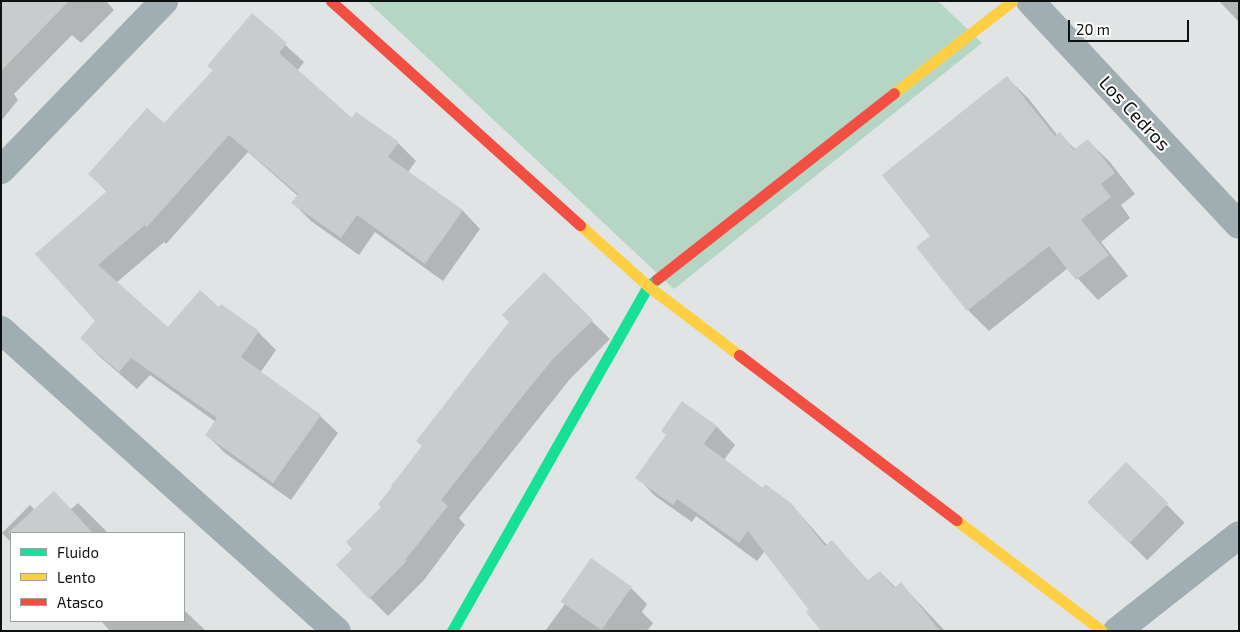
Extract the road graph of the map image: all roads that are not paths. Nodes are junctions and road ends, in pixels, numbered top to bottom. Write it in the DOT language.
graph roads {
  1 [pos="164,1"];
  2 [pos="331,1"];
  3 [pos="1012,1"];
  4 [pos="1030,1"];
  5 [pos="1,170"];
  6 [pos="1239,225"];
  7 [pos="648,286"];
  8 [pos="1,330"];
  9 [pos="1239,535"];
  10 [pos="337,631"];
  11 [pos="452,631"];
  12 [pos="1102,631"];
  13 [pos="1118,631"];
  1 -- 5 [label="street"];
  2 -- 7 [label="street"];
  3 -- 7 [label="street"];
  4 -- 6 [label="street, Los Cedros"];
  7 -- 11 [label="street"];
  7 -- 12 [label="street"];
  8 -- 10 [label="street"];
  9 -- 13 [label="street"];
}
